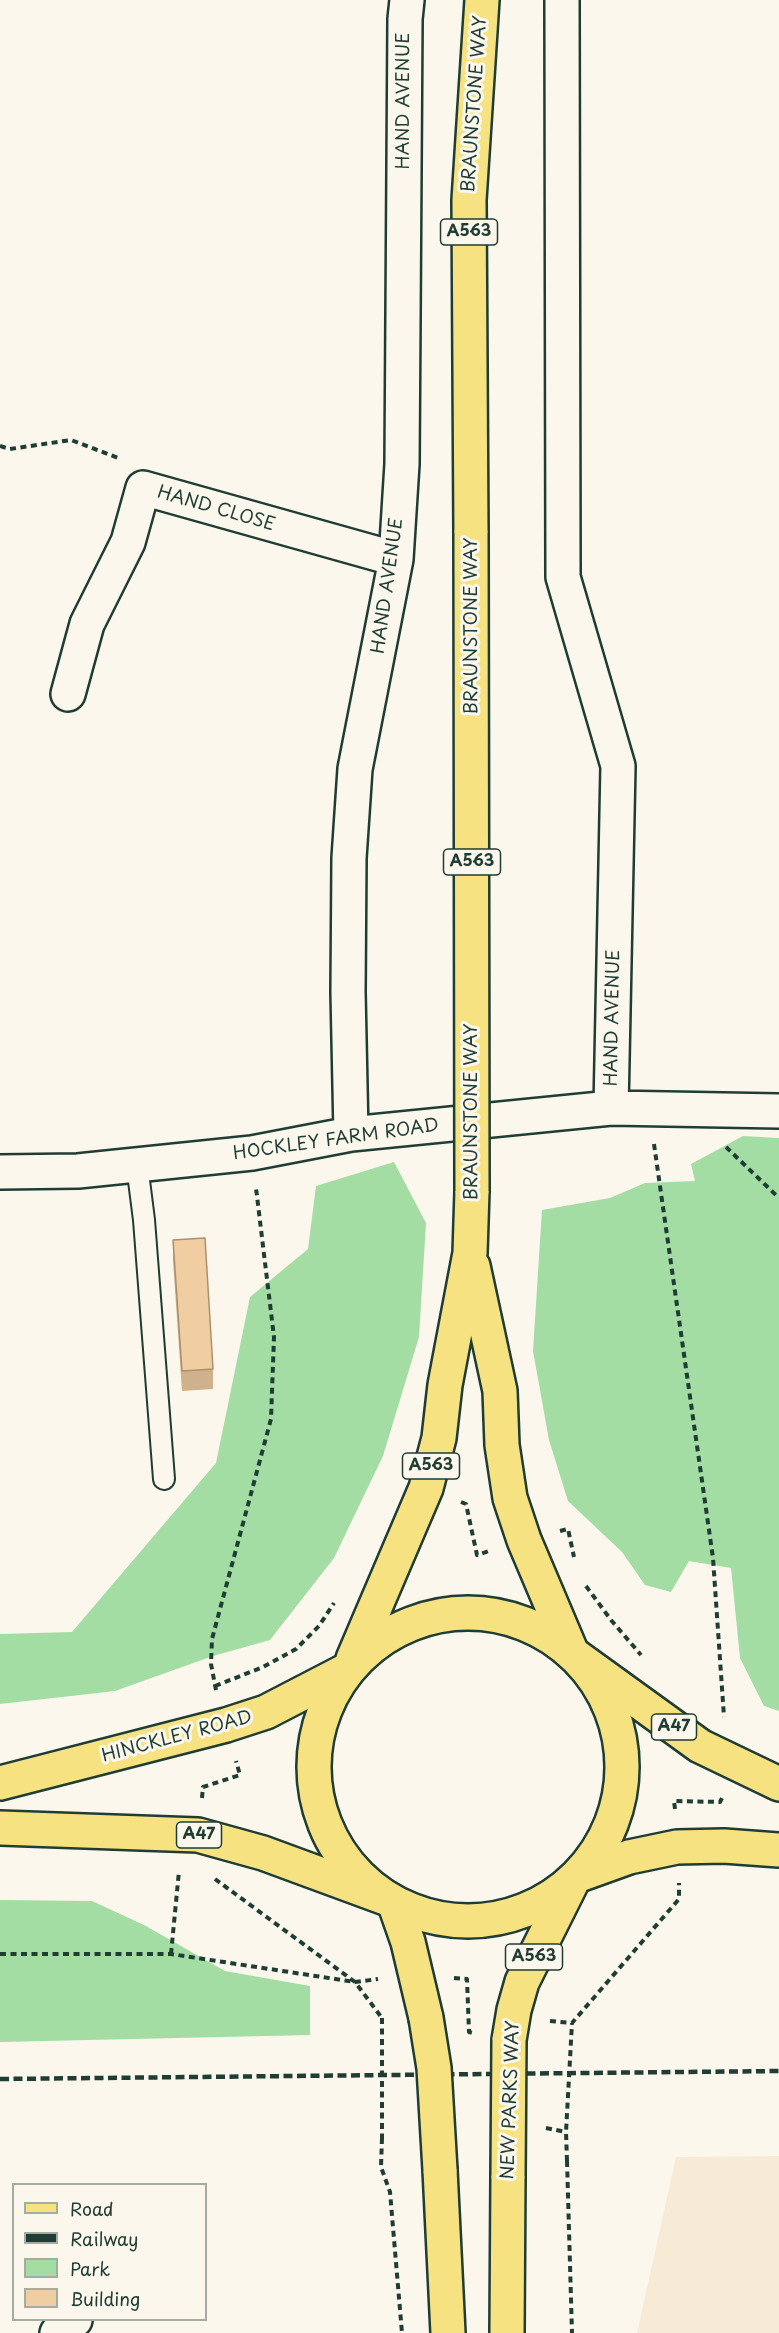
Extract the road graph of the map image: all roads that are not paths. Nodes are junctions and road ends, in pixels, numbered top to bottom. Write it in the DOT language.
graph roads {
  1 [pos="407,0"];
  2 [pos="482,0"];
  3 [pos="562,0"];
  4 [pos="396,559"];
  5 [pos="68,694"];
  6 [pos="611,1108"];
  7 [pos="779,1111"];
  8 [pos="351,1134"];
  9 [pos="137,1165"];
  10 [pos="0,1172"];
  11 [pos="470,1253"];
  12 [pos="164,1479"];
  13 [pos="574,1654"];
  14 [pos="348,1669"];
  15 [pos="0,1783"];
  16 [pos="779,1784"];
  17 [pos="0,1828"];
  18 [pos="779,1850"];
  19 [pos="576,1877"];
  20 [pos="391,1901"];
  21 [pos="72,2321"];
  22 [pos="57,2333"];
  23 [pos="448,2333"];
  24 [pos="507,2333"];
  1 -- 4 [label="street, HAND AVENUE"];
  2 -- 11 [label="main road, BRAUNSTONE WAY / A563, bridge"];
  3 -- 6 [label="street, HAND AVENUE"];
  4 -- 5 [label="street, HAND CLOSE"];
  4 -- 8 [label="street, HAND AVENUE"];
  6 -- 7 [label="street, HOCKLEY FARM ROAD"];
  6 -- 8 [label="street, HOCKLEY FARM ROAD"];
  8 -- 9 [label="street, HOCKLEY FARM ROAD"];
  9 -- 10 [label="street, HOCKLEY FARM ROAD"];
  9 -- 12 [label="lane"];
  11 -- 13 [label="main road, BRAUNSTONE WAY / A563"];
  11 -- 14 [label="main road, BRAUNSTONE WAY / A563"];
  13 -- 14 [label="main road, A563"];
  13 -- 16 [label="main road, A47"];
  13 -- 19 [label="main road, A563"];
  14 -- 15 [label="main road, HINCKLEY ROAD"];
  14 -- 20 [label="main road, A563"];
  17 -- 20 [label="main road, A47"];
  18 -- 19 [label="main road"];
  19 -- 20 [label="main road, A563"];
  19 -- 24 [label="main road, NEW PARKS WAY / A563, bridge"];
  20 -- 23 [label="main road, bridge"];
  21 -- 22 [label="street"];
}
